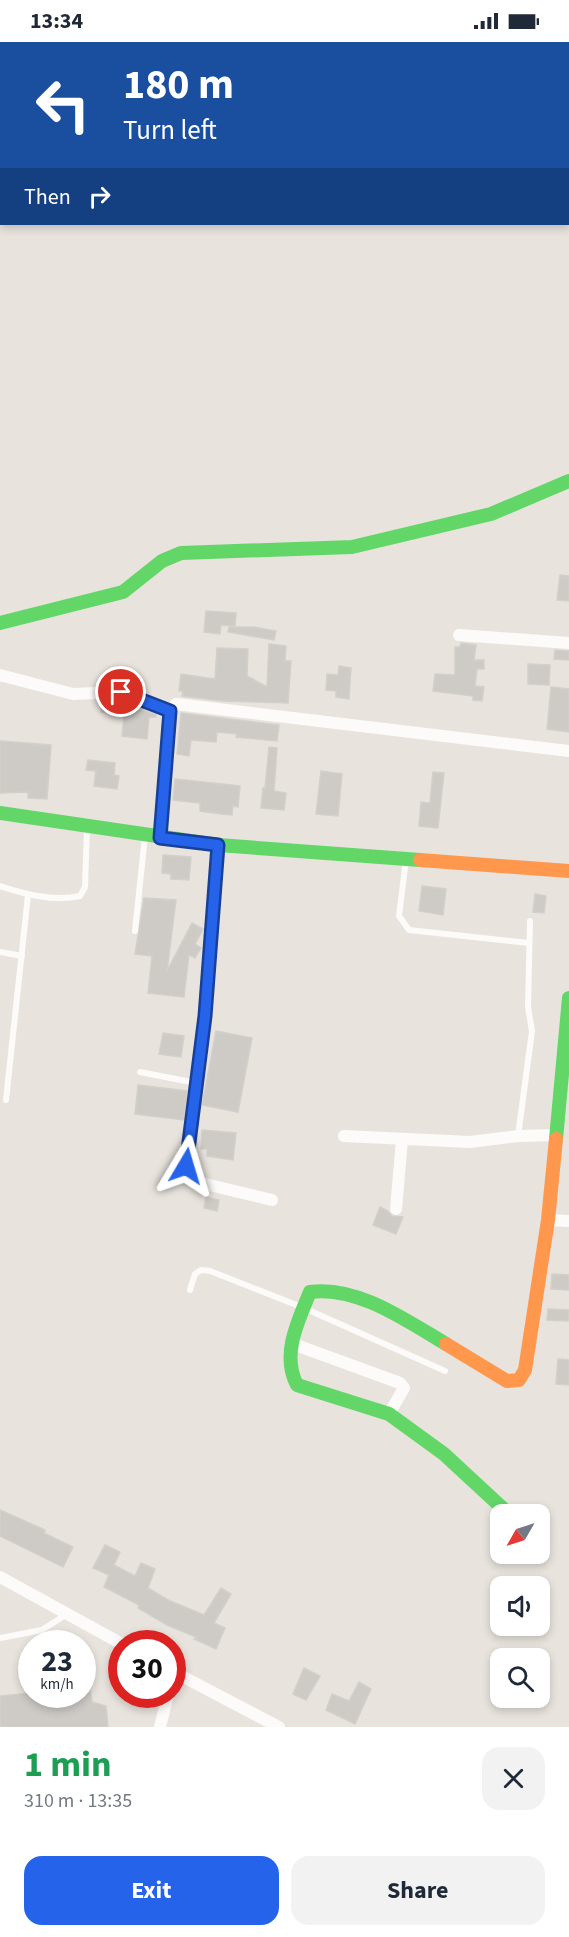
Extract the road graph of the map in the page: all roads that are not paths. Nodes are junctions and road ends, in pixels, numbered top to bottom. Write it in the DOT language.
graph roads {
  1 [pos="569,481"];
  2 [pos="0,624"];
  3 [pos="459,635"];
  4 [pos="569,643"];
  5 [pos="0,675"];
  6 [pos="170,711"];
  7 [pos="569,751"];
  8 [pos="0,813"];
  9 [pos="87,826"];
  10 [pos="145,835"];
  11 [pos="160,838"];
  12 [pos="218,845"];
  13 [pos="406,859"];
  14 [pos="569,871"];
  15 [pos="0,886"];
  16 [pos="28,896"];
  17 [pos="530,921"];
  18 [pos="135,931"];
  19 [pos="529,943"];
  20 [pos="0,952"];
  21 [pos="21,956"];
  22 [pos="569,998"];
  23 [pos="140,1072"];
  24 [pos="196,1083"];
  25 [pos="6,1100"];
  26 [pos="565,1110"];
  27 [pos="557,1135"];
  28 [pos="344,1136"];
  29 [pos="518,1136"];
  30 [pos="402,1140"];
  31 [pos="272,1200"];
  32 [pos="396,1209"];
  33 [pos="548,1220"];
  34 [pos="569,1221"];
  35 [pos="190,1290"];
  36 [pos="304,1308"];
  37 [pos="293,1344"];
  38 [pos="445,1371"];
  39 [pos="389,1414"];
  40 [pos="498,1504"];
  41 [pos="0,1577"];
  42 [pos="67,1614"];
  43 [pos="108,1636"];
  44 [pos="0,1638"];
  45 [pos="186,1679"];
  46 [pos="165,1708"];
  47 [pos="160,1727"];
  48 [pos="279,1727"];
  1 -- 2 [label="street"];
  3 -- 4 [label="street"];
  5 -- 6 [label="street"];
  6 -- 7 [label="street"];
  6 -- 11 [label="street"];
  8 -- 9 [label="street"];
  9 -- 10 [label="street"];
  9 -- 16 [label="lane"];
  10 -- 11 [label="street"];
  10 -- 18 [label="lane"];
  11 -- 12 [label="street"];
  12 -- 13 [label="street"];
  12 -- 24 [label="street"];
  13 -- 14 [label="street"];
  13 -- 19 [label="lane"];
  15 -- 16 [label="lane"];
  16 -- 21 [label="lane"];
  17 -- 19 [label="lane"];
  19 -- 29 [label="lane"];
  20 -- 21 [label="lane"];
  21 -- 25 [label="lane"];
  22 -- 26 [label="street"];
  23 -- 24 [label="lane"];
  24 -- 31 [label="street"];
  26 -- 27 [label="street"];
  27 -- 29 [label="street"];
  27 -- 33 [label="street"];
  28 -- 30 [label="street"];
  29 -- 30 [label="street"];
  30 -- 32 [label="street"];
  33 -- 34 [label="street"];
  33 -- 36 [label="street"];
  35 -- 36 [label="lane"];
  36 -- 37 [label="street"];
  36 -- 38 [label="lane"];
  37 -- 39 [label="street"];
  37 -- 39 [label="street"];
  39 -- 40 [label="street"];
  41 -- 42 [label="street"];
  42 -- 43 [label="street"];
  42 -- 44 [label="lane"];
  45 -- 48 [label="street"];
  46 -- 47 [label="street"];
}
